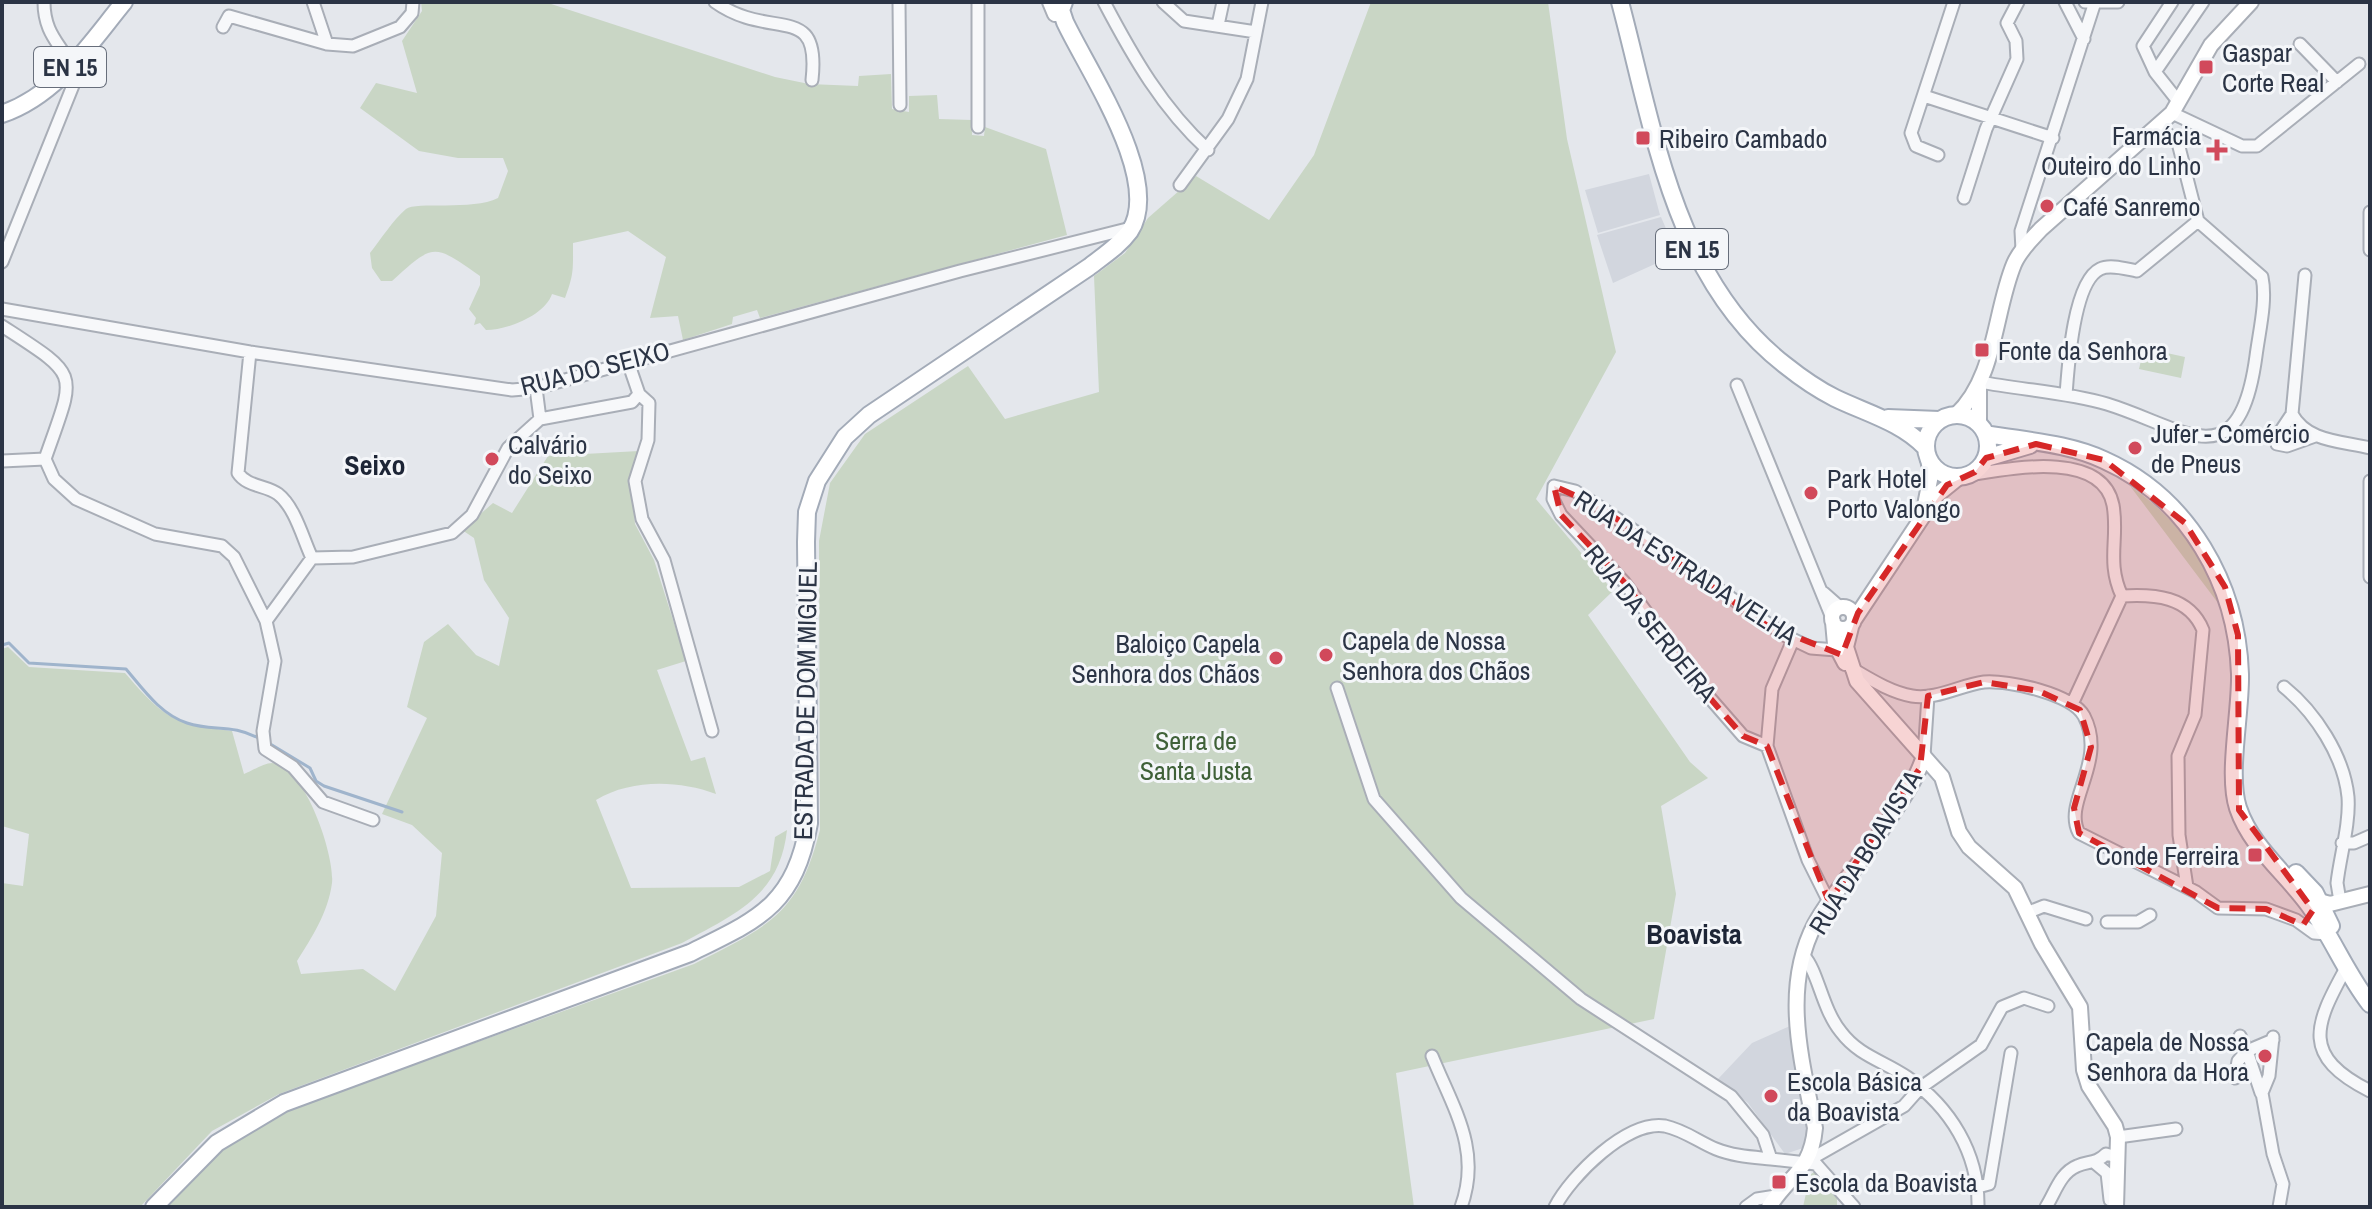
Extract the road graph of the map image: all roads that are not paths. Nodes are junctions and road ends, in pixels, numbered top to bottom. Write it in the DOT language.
graph roads {
  1 [pos="44,2"];
  2 [pos="124,2"];
  3 [pos="313,2"];
  4 [pos="413,2"];
  5 [pos="715,2"];
  6 [pos="899,2"];
  7 [pos="978,2"];
  8 [pos="1104,2"];
  9 [pos="1163,2"];
  10 [pos="1223,2"];
  11 [pos="1262,2"];
  12 [pos="1954,2"];
  13 [pos="2018,2"];
  14 [pos="2065,2"];
  15 [pos="2118,2"];
  16 [pos="2172,2"];
  17 [pos="2203,2"];
  18 [pos="2251,2"];
  19 [pos="2092,3"];
  20 [pos="1623,4"];
  21 [pos="1056,5"];
  22 [pos="1218,25"];
  23 [pos="223,27"];
  24 [pos="1256,32"];
  25 [pos="2084,39"];
  26 [pos="327,44"];
  27 [pos="2300,44"];
  28 [pos="73,64"];
  29 [pos="2359,64"];
  30 [pos="2155,72"];
  31 [pos="812,80"];
  32 [pos="2337,82"];
  33 [pos="1924,96"];
  34 [pos="900,105"];
  35 [pos="2175,107"];
  36 [pos="2,114"];
  37 [pos="1991,118"];
  38 [pos="2159,126"];
  39 [pos="2193,126"];
  40 [pos="978,127"];
  41 [pos="2053,138"];
  42 [pos="2178,143"];
  43 [pos="1208,150"];
  44 [pos="1938,155"];
  45 [pos="1180,185"];
  46 [pos="1964,198"];
  47 [pos="2370,212"];
  48 [pos="2198,221"];
  49 [pos="1132,228"];
  50 [pos="2022,250"];
  51 [pos="2370,250"];
  52 [pos="2,262"];
  53 [pos="2305,275"];
  54 [pos="2,309"];
  55 [pos="2,326"];
  56 [pos="250,352"];
  57 [pos="628,362"];
  58 [pos="1980,382"];
  59 [pos="1737,385"];
  60 [pos="536,388"];
  61 [pos="639,394"];
  62 [pos="2066,395"];
  63 [pos="2292,414"];
  64 [pos="1956,415"];
  65 [pos="1878,417"];
  66 [pos="540,419"];
  67 [pos="1939,420"];
  68 [pos="1982,429"];
  69 [pos="2315,436"];
  70 [pos="2036,444"];
  71 [pos="2370,448"];
  72 [pos="1926,453"];
  73 [pos="1986,458"];
  74 [pos="45,459"];
  75 [pos="2,461"];
  76 [pos="1964,476"];
  77 [pos="2370,481"];
  78 [pos="1554,486"];
  79 [pos="1913,531"];
  80 [pos="312,558"];
  81 [pos="2370,577"];
  82 [pos="2122,596"];
  83 [pos="266,621"];
  84 [pos="1839,635"];
  85 [pos="1793,640"];
  86 [pos="2284,687"];
  87 [pos="1337,688"];
  88 [pos="1928,696"];
  89 [pos="2073,702"];
  90 [pos="712,731"];
  91 [pos="1767,746"];
  92 [pos="1924,756"];
  93 [pos="2237,760"];
  94 [pos="373,820"];
  95 [pos="2370,836"];
  96 [pos="2342,843"];
  97 [pos="2304,882"];
  98 [pos="2187,887"];
  99 [pos="2339,895"];
  100 [pos="2367,895"];
  101 [pos="1829,902"];
  102 [pos="2317,906"];
  103 [pos="2029,912"];
  104 [pos="2150,915"];
  105 [pos="2086,919"];
  106 [pos="2107,922"];
  107 [pos="2303,925"];
  108 [pos="2329,931"];
  109 [pos="1804,956"];
  110 [pos="2344,965"];
  111 [pos="2370,1004"];
  112 [pos="2048,1006"];
  113 [pos="2240,1036"];
  114 [pos="2247,1051"];
  115 [pos="2011,1053"];
  116 [pos="1432,1056"];
  117 [pos="2235,1078"];
  118 [pos="2281,1081"];
  119 [pos="1920,1088"];
  120 [pos="2264,1089"];
  121 [pos="2370,1091"];
  122 [pos="2176,1129"];
  123 [pos="2118,1137"];
  124 [pos="1771,1159"];
  125 [pos="2105,1159"];
  126 [pos="1809,1160"];
  127 [pos="1978,1187"];
  128 [pos="1772,1202"];
  129 [pos="154,1207"];
  130 [pos="1461,1207"];
  131 [pos="1555,1207"];
  132 [pos="1746,1207"];
  133 [pos="1854,1207"];
  134 [pos="1978,1207"];
  135 [pos="2046,1207"];
  136 [pos="2114,1207"];
  137 [pos="2279,1207"];
  1 -- 28 [label="street"];
  2 -- 28 [label="main road, EN 15"];
  3 -- 26 [label="street"];
  4 -- 26 [label="street"];
  5 -- 31 [label="street"];
  6 -- 34 [label="street"];
  7 -- 40 [label="street"];
  8 -- 43 [label="street"];
  9 -- 22 [label="street"];
  10 -- 22 [label="street"];
  11 -- 24 [label="street"];
  12 -- 33 [label="street"];
  13 -- 37 [label="street"];
  14 -- 25 [label="street"];
  15 -- 19 [label="street"];
  16 -- 30 [label="street"];
  17 -- 30 [label="street"];
  18 -- 35 [label="street"];
  19 -- 25 [label="street"];
  20 -- 65 [label="main road, EN 15"];
  21 -- 49 [label="main road"];
  22 -- 24 [label="street"];
  23 -- 26 [label="street"];
  24 -- 43 [label="street"];
  25 -- 41 [label="street"];
  27 -- 32 [label="street"];
  28 -- 36 [label="main road, EN 15"];
  28 -- 52 [label="street"];
  29 -- 32 [label="street"];
  30 -- 35 [label="street"];
  32 -- 39 [label="street"];
  33 -- 37 [label="street"];
  33 -- 44 [label="street"];
  35 -- 38 [label="street"];
  35 -- 39 [label="street"];
  37 -- 41 [label="street"];
  37 -- 46 [label="street"];
  38 -- 42 [label="street"];
  38 -- 50 [label="street"];
  39 -- 42 [label="street"];
  41 -- 50 [label="street"];
  42 -- 48 [label="street"];
  43 -- 45 [label="street"];
  47 -- 51 [label="street"];
  48 -- 62 [label="street"];
  48 -- 62 [label="street"];
  49 -- 57 [label="street, RUA DO SEIXO"];
  49 -- 129 [label="main road, ESTRADA DE DOM MIGUEL"];
  50 -- 58 [label="street"];
  53 -- 63 [label="street"];
  54 -- 56 [label="street, RUA DO SEIXO"];
  55 -- 74 [label="street"];
  56 -- 60 [label="street, RUA DO SEIXO"];
  56 -- 80 [label="street"];
  57 -- 60 [label="street, RUA DO SEIXO"];
  57 -- 61 [label="street"];
  58 -- 62 [label="street"];
  58 -- 64 [label="street"];
  58 -- 68 [label="street"];
  59 -- 84 [label="street"];
  60 -- 66 [label="street"];
  61 -- 66 [label="street"];
  61 -- 90 [label="street"];
  63 -- 69 [label="street"];
  63 -- 69 [label="street"];
  64 -- 67 [label="main road"];
  64 -- 68 [label="main road"];
  65 -- 67 [label="main road, EN 15"];
  65 -- 72 [label="main road, EN 15"];
  66 -- 80 [label="street"];
  67 -- 72 [label="main road"];
  68 -- 70 [label="main road"];
  68 -- 73 [label="main road"];
  69 -- 71 [label="street"];
  70 -- 73 [label="main road"];
  70 -- 93 [label="main road"];
  72 -- 76 [label="main road"];
  72 -- 79 [label="street"];
  73 -- 76 [label="main road"];
  74 -- 75 [label="street"];
  74 -- 83 [label="street"];
  76 -- 79 [label="street"];
  76 -- 82 [label="street"];
  77 -- 81 [label="street"];
  78 -- 85 [label="street, RUA DA ESTRADA VELHA"];
  78 -- 91 [label="street, RUA DA SERDEIRA"];
  79 -- 84 [label="street"];
  80 -- 83 [label="street"];
  82 -- 89 [label="street"];
  82 -- 98 [label="street"];
  83 -- 94 [label="street"];
  84 -- 85 [label="street, RUA DA ESTRADA VELHA"];
  84 -- 88 [label="street"];
  84 -- 92 [label="street, RUA DA BOAVISTA"];
  85 -- 91 [label="street"];
  86 -- 96 [label="street"];
  87 -- 124 [label="street"];
  88 -- 89 [label="street"];
  88 -- 92 [label="street, RUA DA BOAVISTA"];
  89 -- 98 [label="street"];
  91 -- 101 [label="street"];
  92 -- 101 [label="street, RUA DA BOAVISTA"];
  92 -- 103 [label="street"];
  93 -- 97 [label="main road"];
  93 -- 102 [label="main road"];
  95 -- 96 [label="street"];
  96 -- 99 [label="street"];
  97 -- 99 [label="street"];
  97 -- 102 [label="main road"];
  98 -- 107 [label="street"];
  99 -- 100 [label="street"];
  100 -- 102 [label="street"];
  100 -- 108 [label="street"];
  101 -- 109 [label="street, RUA DA BOAVISTA"];
  102 -- 107 [label="street"];
  102 -- 108 [label="main road"];
  103 -- 105 [label="street"];
  103 -- 123 [label="street"];
  104 -- 106 [label="street"];
  107 -- 108 [label="street"];
  108 -- 110 [label="main road"];
  109 -- 119 [label="street, RUA DA BOAVISTA"];
  109 -- 126 [label="street"];
  110 -- 111 [label="main road"];
  110 -- 121 [label="street"];
  112 -- 119 [label="street"];
  113 -- 114 [label="street"];
  114 -- 117 [label="street"];
  114 -- 120 [label="street"];
  114 -- 120 [label="street"];
  115 -- 127 [label="street"];
  116 -- 130 [label="street"];
  118 -- 120 [label="street"];
  119 -- 126 [label="street"];
  119 -- 127 [label="street, RUA DA BOAVISTA"];
  120 -- 137 [label="street"];
  122 -- 123 [label="street"];
  123 -- 125 [label="street"];
  124 -- 126 [label="street"];
  124 -- 131 [label="street"];
  125 -- 135 [label="street"];
  125 -- 136 [label="street"];
  125 -- 136 [label="street"];
  126 -- 128 [label="street"];
  126 -- 133 [label="street"];
  127 -- 134 [label="street"];
  128 -- 132 [label="street"];
}
